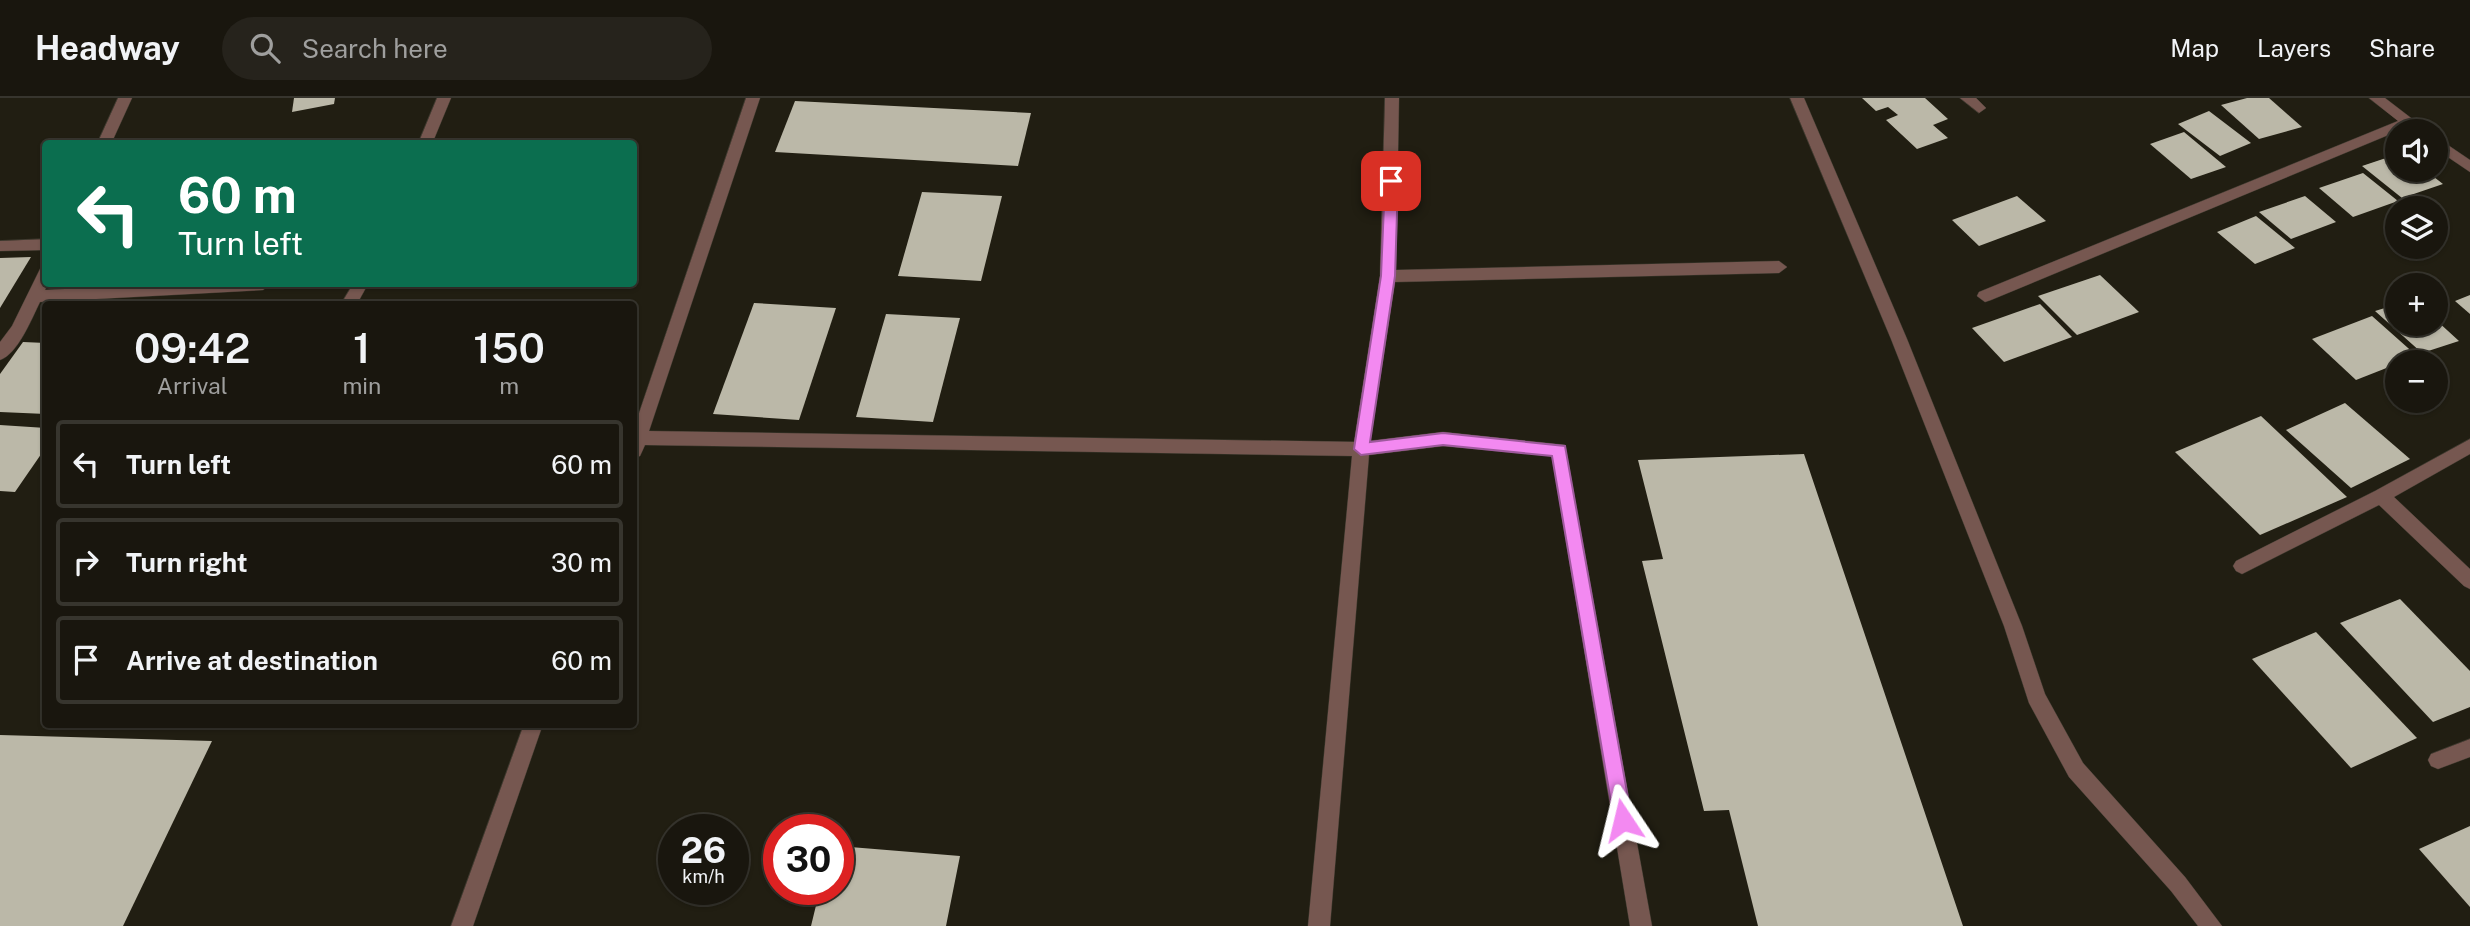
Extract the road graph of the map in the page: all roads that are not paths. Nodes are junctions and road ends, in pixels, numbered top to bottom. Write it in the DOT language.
graph roads {
  1 [pos="125,98"];
  2 [pos="444,98"];
  3 [pos="753,98"];
  4 [pos="1392,98"];
  5 [pos="1797,98"];
  6 [pos="2376,98"];
  7 [pos="2404,119"];
  8 [pos="2385,139"];
  9 [pos="106,140"];
  10 [pos="427,140"];
  11 [pos="2448,151"];
  12 [pos="2470,167"];
  13 [pos="42,244"];
  14 [pos="0,246"];
  15 [pos="1779,267"];
  16 [pos="1388,276"];
  17 [pos="42,279"];
  18 [pos="206,287"];
  19 [pos="34,296"];
  20 [pos="1985,296"];
  21 [pos="19,329"];
  22 [pos="0,331"];
  23 [pos="0,354"];
  24 [pos="637,442"];
  25 [pos="637,445"];
  26 [pos="2470,446"];
  27 [pos="1361,449"];
  28 [pos="2381,496"];
  29 [pos="2242,565"];
  30 [pos="2470,581"];
  31 [pos="533,728"];
  32 [pos="2470,748"];
  33 [pos="2438,760"];
  34 [pos="461,926"];
  35 [pos="1319,926"];
  36 [pos="1642,926"];
  37 [pos="2211,926"];
  1 -- 9 [label="street"];
  2 -- 10 [label="street"];
  3 -- 24 [label="street"];
  4 -- 16 [label="street"];
  5 -- 37 [label="street"];
  6 -- 7 [label="street"];
  8 -- 20 [label="street"];
  11 -- 12 [label="street"];
  13 -- 14 [label="street"];
  15 -- 16 [label="street"];
  16 -- 27 [label="street"];
  17 -- 19 [label="street"];
  18 -- 19 [label="street"];
  19 -- 21 [label="street"];
  21 -- 22 [label="street"];
  21 -- 23 [label="street"];
  25 -- 27 [label="street"];
  26 -- 28 [label="street"];
  27 -- 35 [label="street"];
  27 -- 36 [label="street"];
  28 -- 29 [label="street"];
  28 -- 30 [label="street"];
  31 -- 34 [label="street"];
  32 -- 33 [label="street"];
}
